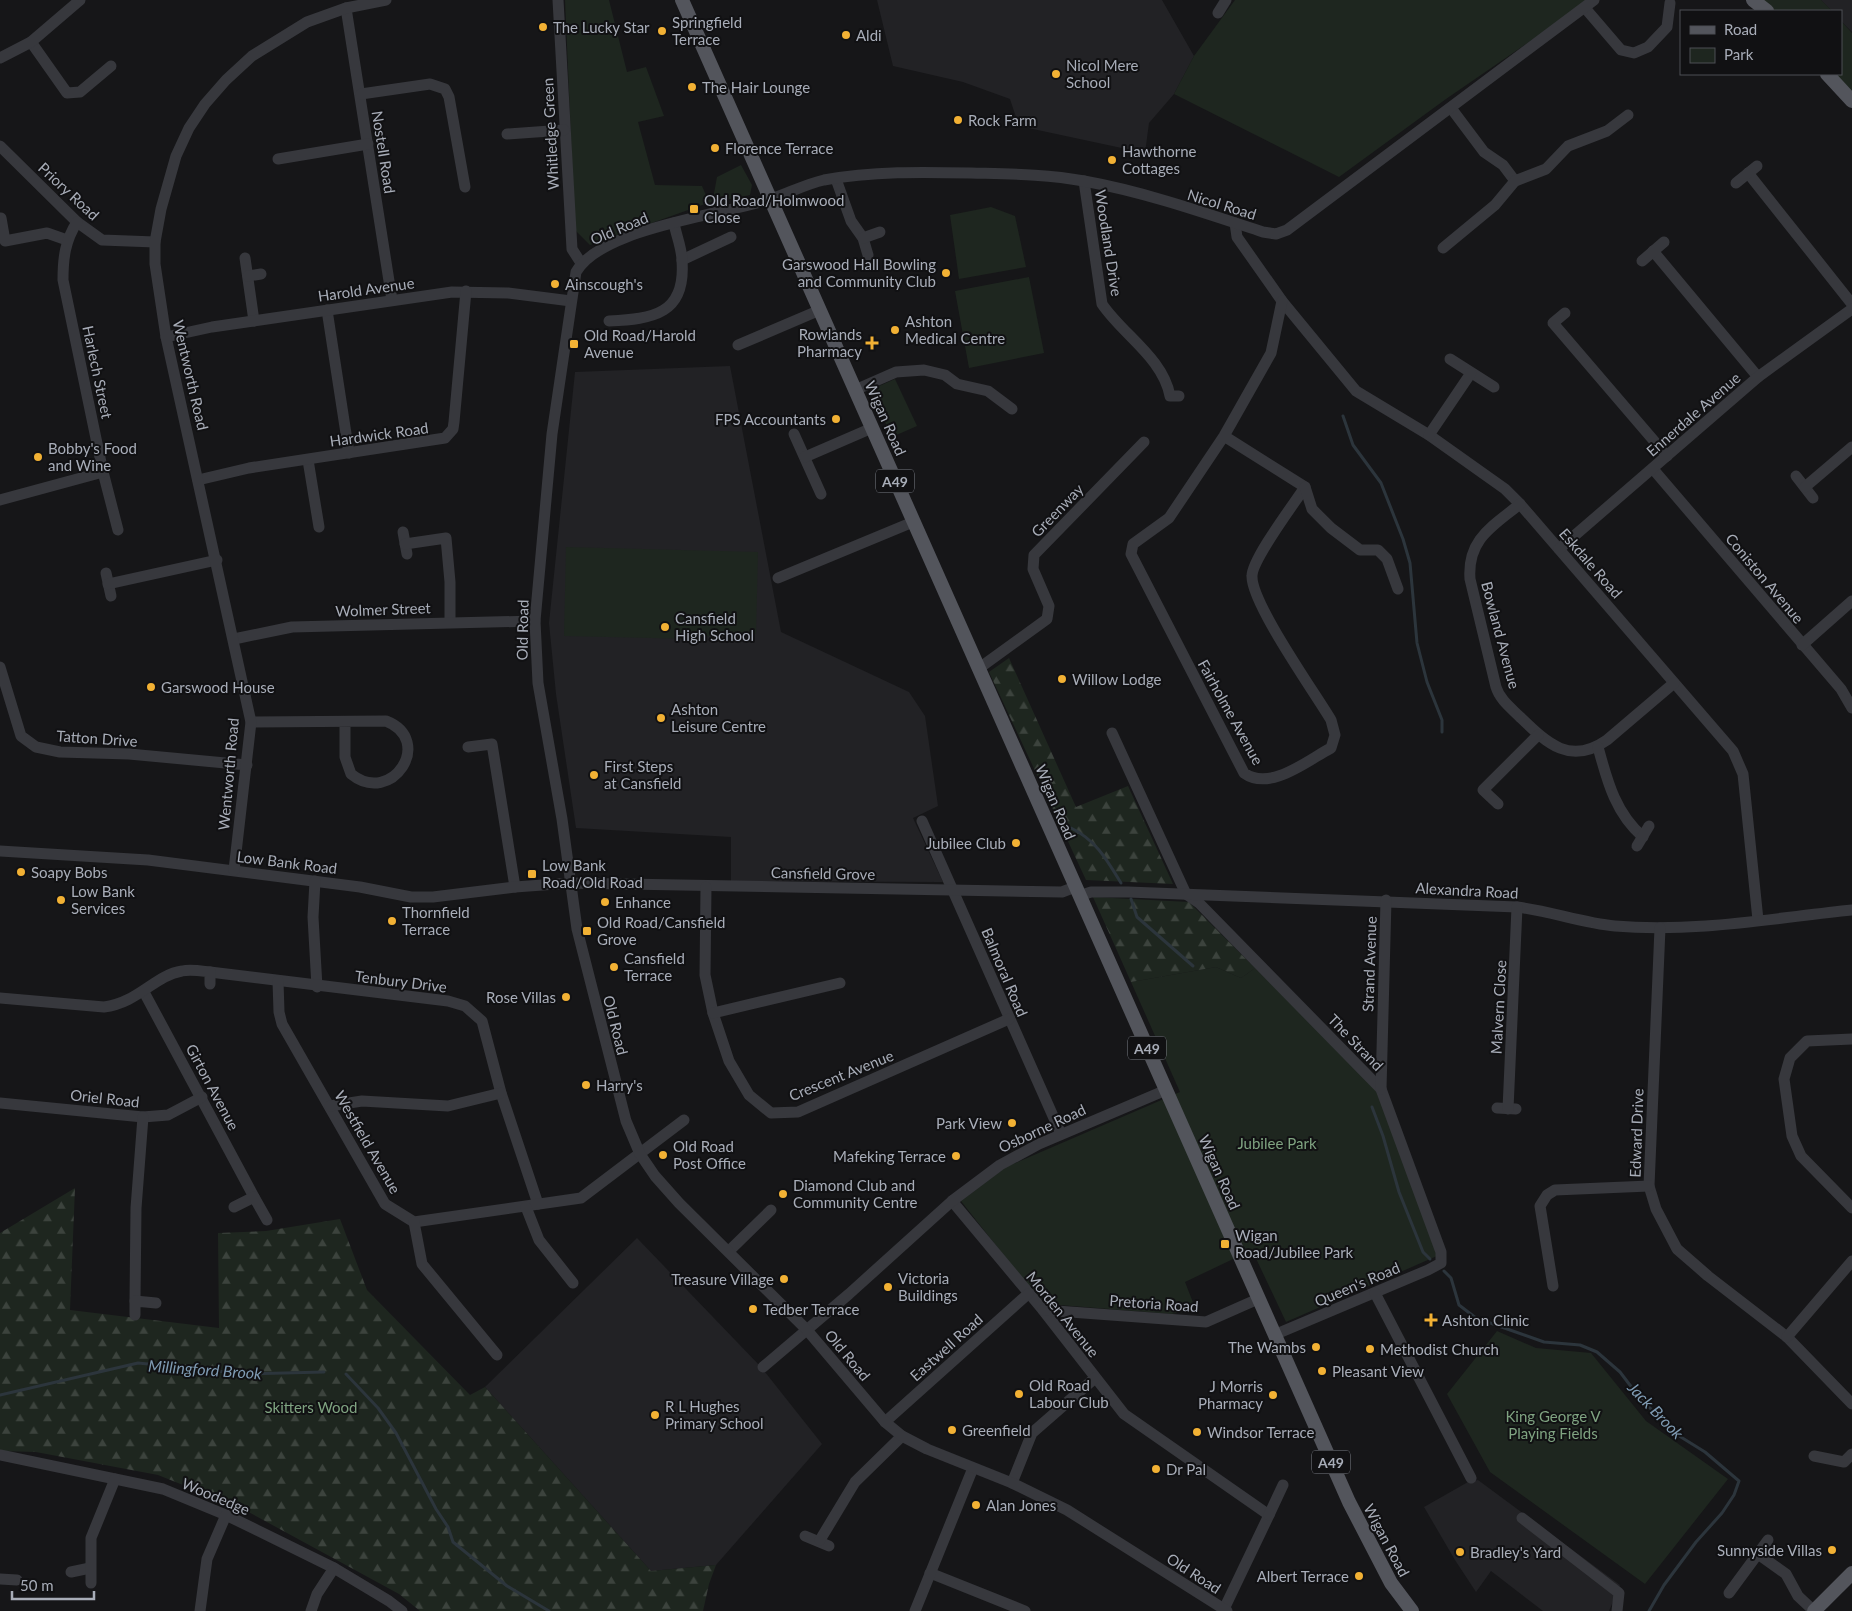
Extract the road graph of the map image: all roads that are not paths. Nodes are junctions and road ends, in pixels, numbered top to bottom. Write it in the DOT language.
graph roads {
  1 [pos="80,0"];
  2 [pos="386,0"];
  3 [pos="558,0"];
  4 [pos="682,0"];
  5 [pos="1753,0"];
  6 [pos="1223,1"];
  7 [pos="1670,3"];
  8 [pos="1590,4"];
  9 [pos="346,8"];
  10 [pos="1766,10"];
  11 [pos="1218,13"];
  12 [pos="31,42"];
  13 [pos="0,58"];
  14 [pos="111,66"];
  15 [pos="1827,75"];
  16 [pos="361,94"];
  17 [pos="1852,101"];
  18 [pos="1451,108"];
  19 [pos="1629,114"];
  20 [pos="564,130"];
  21 [pos="507,134"];
  22 [pos="368,144"];
  23 [pos="0,146"];
  24 [pos="278,159"];
  25 [pos="836,179"];
  26 [pos="1084,181"];
  27 [pos="1515,181"];
  28 [pos="1736,183"];
  29 [pos="465,187"];
  30 [pos="771,199"];
  31 [pos="1,218"];
  32 [pos="77,222"];
  33 [pos="674,223"];
  34 [pos="1234,223"];
  35 [pos="880,232"];
  36 [pos="731,237"];
  37 [pos="863,238"];
  38 [pos="67,240"];
  39 [pos="155,242"];
  40 [pos="1664,242"];
  41 [pos="1442,250"];
  42 [pos="1653,251"];
  43 [pos="868,255"];
  44 [pos="245,258"];
  45 [pos="682,260"];
  46 [pos="1642,260"];
  47 [pos="581,263"];
  48 [pos="261,274"];
  49 [pos="248,276"];
  50 [pos="466,291"];
  51 [pos="392,300"];
  52 [pos="571,301"];
  53 [pos="1282,301"];
  54 [pos="1852,304"];
  55 [pos="1852,309"];
  56 [pos="327,310"];
  57 [pos="820,310"];
  58 [pos="1565,313"];
  59 [pos="254,321"];
  60 [pos="609,321"];
  61 [pos="166,336"];
  62 [pos="738,345"];
  63 [pos="1450,359"];
  64 [pos="1471,373"];
  65 [pos="1758,377"];
  66 [pos="1494,387"];
  67 [pos="856,390"];
  68 [pos="1179,396"];
  69 [pos="1012,409"];
  70 [pos="872,428"];
  71 [pos="794,434"];
  72 [pos="1429,435"];
  73 [pos="1224,436"];
  74 [pos="1144,442"];
  75 [pos="1852,447"];
  76 [pos="349,453"];
  77 [pos="1667,456"];
  78 [pos="804,457"];
  79 [pos="308,460"];
  80 [pos="1653,469"];
  81 [pos="103,472"];
  82 [pos="1796,476"];
  83 [pos="198,480"];
  84 [pos="1305,487"];
  85 [pos="1805,487"];
  86 [pos="821,494"];
  87 [pos="1814,498"];
  88 [pos="0,500"];
  89 [pos="1520,504"];
  90 [pos="913,522"];
  91 [pos="319,527"];
  92 [pos="118,530"];
  93 [pos="403,532"];
  94 [pos="1559,549"];
  95 [pos="217,560"];
  96 [pos="778,578"];
  97 [pos="1394,578"];
  98 [pos="1383,583"];
  99 [pos="1398,589"];
  100 [pos="111,596"];
  101 [pos="1852,601"];
  102 [pos="535,621"];
  103 [pos="450,622"];
  104 [pos="234,639"];
  105 [pos="1802,645"];
  106 [pos="0,667"];
  107 [pos="978,669"];
  108 [pos="1674,683"];
  109 [pos="1852,708"];
  110 [pos="251,722"];
  111 [pos="345,722"];
  112 [pos="1112,733"];
  113 [pos="1538,735"];
  114 [pos="468,747"];
  115 [pos="1598,747"];
  116 [pos="246,765"];
  117 [pos="1498,804"];
  118 [pos="922,821"];
  119 [pos="1649,826"];
  120 [pos="0,851"];
  121 [pos="234,870"];
  122 [pos="315,881"];
  123 [pos="570,883"];
  124 [pos="515,887"];
  125 [pos="706,887"];
  126 [pos="954,890"];
  127 [pos="1077,892"];
  128 [pos="1186,894"];
  129 [pos="1386,900"];
  130 [pos="1518,907"];
  131 [pos="1852,910"];
  132 [pos="1758,920"];
  133 [pos="1660,928"];
  134 [pos="210,972"];
  135 [pos="278,981"];
  136 [pos="840,982"];
  137 [pos="210,984"];
  138 [pos="317,987"];
  139 [pos="144,992"];
  140 [pos="0,998"];
  141 [pos="714,1013"];
  142 [pos="1009,1020"];
  143 [pos="1852,1038"];
  144 [pos="1381,1089"];
  145 [pos="1166,1090"];
  146 [pos="501,1093"];
  147 [pos="202,1097"];
  148 [pos="0,1103"];
  149 [pos="330,1106"];
  150 [pos="1507,1109"];
  151 [pos="143,1118"];
  152 [pos="684,1120"];
  153 [pos="1061,1134"];
  154 [pos="640,1154"];
  155 [pos="1649,1186"];
  156 [pos="254,1197"];
  157 [pos="952,1201"];
  158 [pos="532,1205"];
  159 [pos="234,1207"];
  160 [pos="1852,1208"];
  161 [pos="771,1210"];
  162 [pos="267,1220"];
  163 [pos="414,1222"];
  164 [pos="729,1251"];
  165 [pos="1441,1252"];
  166 [pos="1852,1261"];
  167 [pos="573,1283"];
  168 [pos="1553,1286"];
  169 [pos="1374,1293"];
  170 [pos="1028,1294"];
  171 [pos="1258,1299"];
  172 [pos="135,1301"];
  173 [pos="156,1303"];
  174 [pos="1043,1310"];
  175 [pos="135,1315"];
  176 [pos="807,1330"];
  177 [pos="1274,1335"];
  178 [pos="1787,1337"];
  179 [pos="497,1355"];
  180 [pos="763,1367"];
  181 [pos="1096,1378"];
  182 [pos="1852,1404"];
  183 [pos="885,1422"];
  184 [pos="902,1436"];
  185 [pos="0,1455"];
  186 [pos="1814,1456"];
  187 [pos="1848,1463"];
  188 [pos="973,1468"];
  189 [pos="1471,1478"];
  190 [pos="114,1479"];
  191 [pos="1012,1483"];
  192 [pos="1283,1485"];
  193 [pos="226,1515"];
  194 [pos="1269,1515"];
  195 [pos="1522,1518"];
  196 [pos="805,1536"];
  197 [pos="1768,1540"];
  198 [pos="1758,1554"];
  199 [pos="90,1568"];
  200 [pos="334,1568"];
  201 [pos="71,1572"];
  202 [pos="930,1573"];
  203 [pos="1852,1573"];
  204 [pos="0,1579"];
  205 [pos="17,1580"];
  206 [pos="91,1583"];
  207 [pos="1729,1593"];
  208 [pos="1225,1610"];
  209 [pos="200,1611"];
  210 [pos="311,1611"];
  211 [pos="402,1611"];
  212 [pos="915,1611"];
  213 [pos="1025,1611"];
  214 [pos="1412,1611"];
  215 [pos="1617,1611"];
  216 [pos="1814,1611"];
  1 -- 12 [label="street"];
  2 -- 9 [label="street, Wentworth Road"];
  3 -- 20 [label="street, Whitledge Green"];
  4 -- 30 [label="main road, Wigan Road / A49"];
  5 -- 10 [label="main road"];
  6 -- 11 [label="street"];
  7 -- 8 [label="street"];
  8 -- 18 [label="street, Nicol Road"];
  9 -- 16 [label="street, Nostell Road"];
  9 -- 39 [label="street, Wentworth Road"];
  12 -- 13 [label="street"];
  12 -- 14 [label="street"];
  15 -- 17 [label="main road"];
  16 -- 22 [label="street, Nostell Road"];
  16 -- 29 [label="street"];
  18 -- 27 [label="street"];
  18 -- 34 [label="street, Nicol Road"];
  19 -- 27 [label="street"];
  20 -- 21 [label="street"];
  20 -- 47 [label="street, Whitledge Green"];
  22 -- 24 [label="street"];
  22 -- 51 [label="street, Nostell Road"];
  23 -- 32 [label="street, Priory Road"];
  25 -- 26 [label="street, Nicol Road"];
  25 -- 30 [label="street, Nicol Road"];
  25 -- 37 [label="street"];
  26 -- 34 [label="street, Nicol Road"];
  26 -- 68 [label="street, Woodland Drive"];
  27 -- 41 [label="street"];
  28 -- 54 [label="street"];
  30 -- 33 [label="street, Old Road"];
  30 -- 57 [label="main road, Wigan Road / A49"];
  31 -- 38 [label="street"];
  32 -- 38 [label="street, Harlech Street"];
  32 -- 39 [label="street, Priory Road"];
  33 -- 45 [label="street"];
  33 -- 47 [label="street, Old Road"];
  34 -- 53 [label="street, Eskdale Road"];
  35 -- 37 [label="street"];
  36 -- 45 [label="street"];
  37 -- 43 [label="street"];
  38 -- 81 [label="street, Harlech Street"];
  39 -- 61 [label="street, Wentworth Road"];
  40 -- 42 [label="street"];
  42 -- 46 [label="street"];
  42 -- 65 [label="street"];
  44 -- 49 [label="street"];
  45 -- 60 [label="street"];
  47 -- 52 [label="street, Old Road"];
  48 -- 49 [label="street"];
  49 -- 59 [label="street"];
  50 -- 51 [label="street, Harold Avenue"];
  50 -- 52 [label="street, Harold Avenue"];
  50 -- 76 [label="street, Hardwick Road"];
  51 -- 56 [label="street, Harold Avenue"];
  52 -- 102 [label="street, Old Road"];
  53 -- 72 [label="street, Eskdale Road"];
  53 -- 73 [label="street, Fairholme Avenue"];
  55 -- 65 [label="street, Ennerdale Avenue"];
  56 -- 59 [label="street, Harold Avenue"];
  56 -- 76 [label="street"];
  57 -- 62 [label="street"];
  57 -- 67 [label="main road, Wigan Road / A49"];
  58 -- 77 [label="street"];
  59 -- 61 [label="street, Harold Avenue"];
  61 -- 83 [label="street, Wentworth Road"];
  63 -- 64 [label="street"];
  64 -- 66 [label="street"];
  64 -- 72 [label="street"];
  65 -- 77 [label="street, Ennerdale Avenue"];
  67 -- 69 [label="street"];
  67 -- 70 [label="main road, Wigan Road / A49"];
  70 -- 78 [label="street"];
  70 -- 90 [label="main road, Wigan Road / A49"];
  71 -- 78 [label="street"];
  72 -- 89 [label="street, Eskdale Road"];
  73 -- 84 [label="street"];
  73 -- 84 [label="street, Fairholme Avenue"];
  74 -- 107 [label="street, Greenway"];
  75 -- 85 [label="street"];
  76 -- 79 [label="street, Hardwick Road"];
  77 -- 80 [label="street, Ennerdale Avenue"];
  78 -- 86 [label="street"];
  79 -- 83 [label="street, Hardwick Road"];
  79 -- 91 [label="street"];
  80 -- 94 [label="street, Ennerdale Avenue"];
  80 -- 105 [label="street, Coniston Avenue"];
  81 -- 88 [label="street"];
  81 -- 92 [label="street, Harlech Street"];
  82 -- 85 [label="street"];
  83 -- 95 [label="street, Wentworth Road"];
  84 -- 97 [label="street"];
  85 -- 87 [label="street"];
  89 -- 94 [label="street, Eskdale Road"];
  89 -- 113 [label="street, Bowland Avenue"];
  90 -- 96 [label="street"];
  90 -- 107 [label="main road, Wigan Road / A49"];
  93 -- 103 [label="street"];
  94 -- 108 [label="street, Eskdale Road"];
  95 -- 100 [label="street"];
  95 -- 104 [label="street, Wentworth Road"];
  97 -- 98 [label="street"];
  97 -- 99 [label="street"];
  101 -- 105 [label="street"];
  102 -- 103 [label="street, Wolmer Street"];
  102 -- 123 [label="street, Old Road"];
  103 -- 104 [label="street, Wolmer Street"];
  104 -- 110 [label="street, Wentworth Road"];
  105 -- 109 [label="street, Coniston Avenue"];
  106 -- 116 [label="street, Tatton Drive"];
  107 -- 127 [label="main road, Wigan Road / A49"];
  108 -- 115 [label="street"];
  108 -- 132 [label="street, Eskdale Road"];
  110 -- 111 [label="street"];
  110 -- 116 [label="street, Wentworth Road"];
  111 -- 111 [label="street"];
  112 -- 128 [label="street"];
  113 -- 115 [label="street, Bowland Avenue"];
  113 -- 117 [label="street"];
  114 -- 124 [label="street"];
  115 -- 119 [label="street"];
  116 -- 121 [label="street, Wentworth Road"];
  118 -- 126 [label="street, Balmoral Road"];
  120 -- 121 [label="street, Low Bank Road"];
  121 -- 122 [label="street, Low Bank Road"];
  122 -- 124 [label="street, Low Bank Road"];
  122 -- 138 [label="street"];
  123 -- 124 [label="street, Low Bank Road"];
  123 -- 125 [label="street, Cansfield Grove"];
  123 -- 154 [label="street, Old Road"];
  125 -- 126 [label="street, Cansfield Grove"];
  125 -- 141 [label="street, Crescent Avenue"];
  126 -- 127 [label="street, Cansfield Grove"];
  126 -- 142 [label="street, Balmoral Road"];
  127 -- 128 [label="street, Alexandra Road"];
  127 -- 145 [label="main road, Wigan Road / A49"];
  128 -- 129 [label="street, Alexandra Road"];
  128 -- 144 [label="street, The Strand"];
  129 -- 130 [label="street, Alexandra Road"];
  129 -- 144 [label="street, Strand Avenue"];
  130 -- 133 [label="street, Alexandra Road"];
  130 -- 150 [label="street, Malvern Close"];
  131 -- 132 [label="street, Alexandra Road"];
  132 -- 133 [label="street, Alexandra Road"];
  133 -- 155 [label="street, Edward Drive"];
  134 -- 135 [label="street, Tenbury Drive"];
  134 -- 137 [label="street"];
  134 -- 139 [label="street, Tenbury Drive"];
  135 -- 138 [label="street, Tenbury Drive"];
  135 -- 149 [label="street, Westfield Avenue"];
  136 -- 141 [label="street"];
  138 -- 146 [label="street, Tenbury Drive"];
  139 -- 140 [label="street, Tenbury Drive"];
  139 -- 147 [label="street, Girton Avenue"];
  141 -- 142 [label="street, Crescent Avenue"];
  142 -- 153 [label="street, Balmoral Road"];
  143 -- 160 [label="street"];
  144 -- 165 [label="street, The Strand"];
  145 -- 153 [label="street, Osborne Road"];
  145 -- 171 [label="main road, Wigan Road / A49"];
  146 -- 149 [label="street"];
  146 -- 158 [label="street, Tenbury Drive"];
  147 -- 151 [label="street, Oriel Road"];
  147 -- 156 [label="street, Girton Avenue"];
  148 -- 151 [label="street, Oriel Road"];
  149 -- 163 [label="street, Westfield Avenue"];
  151 -- 172 [label="street"];
  152 -- 154 [label="street"];
  153 -- 157 [label="street, Osborne Road"];
  154 -- 158 [label="street"];
  154 -- 164 [label="street, Old Road"];
  155 -- 168 [label="street"];
  155 -- 178 [label="street, Edward Drive"];
  156 -- 159 [label="street"];
  156 -- 162 [label="street, Girton Avenue"];
  157 -- 170 [label="street, Morden Avenue"];
  157 -- 176 [label="street, Osborne Road"];
  158 -- 163 [label="street"];
  158 -- 167 [label="street, Tenbury Drive"];
  161 -- 164 [label="street"];
  163 -- 179 [label="street"];
  164 -- 176 [label="street, Old Road"];
  165 -- 169 [label="street, Queen's Road"];
  166 -- 178 [label="street"];
  169 -- 177 [label="street, Queen's Road"];
  169 -- 189 [label="street"];
  170 -- 174 [label="street, Morden Avenue"];
  170 -- 183 [label="street, Eastwell Road"];
  171 -- 174 [label="street, Pretoria Road"];
  171 -- 177 [label="main road, Wigan Road / A49"];
  172 -- 173 [label="street"];
  172 -- 175 [label="street"];
  174 -- 181 [label="street, Morden Avenue"];
  176 -- 180 [label="street, Osborne Road"];
  176 -- 183 [label="street, Old Road"];
  177 -- 214 [label="main road, Wigan Road / A49"];
  178 -- 182 [label="street, Edward Drive"];
  181 -- 191 [label="street"];
  181 -- 194 [label="street, Morden Avenue"];
  183 -- 184 [label="street, Old Road"];
  184 -- 188 [label="street, Old Road"];
  184 -- 196 [label="street"];
  185 -- 190 [label="street, Woodedge"];
  186 -- 187 [label="street"];
  188 -- 191 [label="street, Old Road"];
  188 -- 202 [label="street"];
  190 -- 193 [label="street, Woodedge"];
  190 -- 199 [label="street"];
  191 -- 208 [label="street, Old Road"];
  192 -- 194 [label="street"];
  193 -- 200 [label="street, Woodedge"];
  193 -- 209 [label="street"];
  194 -- 208 [label="street"];
  195 -- 215 [label="street"];
  197 -- 198 [label="street"];
  198 -- 207 [label="street"];
  198 -- 216 [label="street"];
  199 -- 201 [label="street"];
  199 -- 206 [label="street"];
  200 -- 210 [label="street"];
  200 -- 211 [label="street, Woodedge"];
  202 -- 212 [label="street"];
  202 -- 213 [label="street"];
  203 -- 216 [label="main road"];
  204 -- 205 [label="street"];
}
